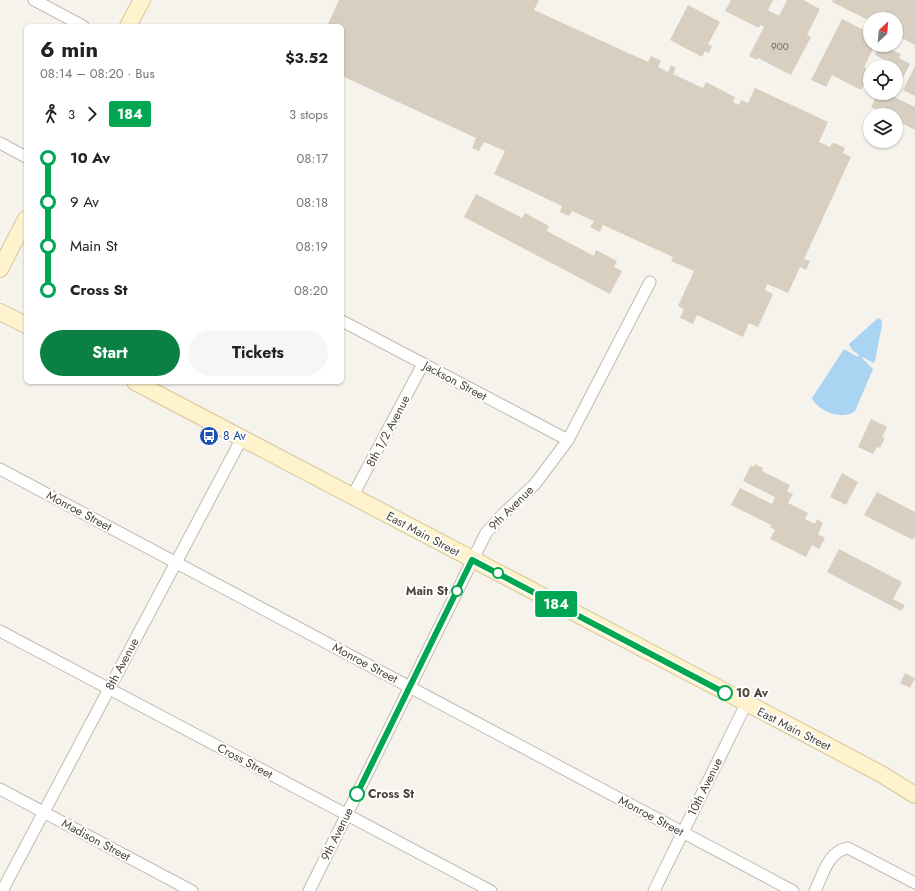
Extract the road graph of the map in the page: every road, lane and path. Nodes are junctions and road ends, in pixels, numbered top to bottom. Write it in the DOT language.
graph roads {
  1 [pos="34,0"];
  2 [pos="142,0"];
  3 [pos="79,24"];
  4 [pos="129,24"];
  5 [pos="0,143"];
  6 [pos="24,156"];
  7 [pos="24,223"];
  8 [pos="0,269"];
  9 [pos="650,282"];
  10 [pos="0,312"];
  11 [pos="344,322"];
  12 [pos="24,324"];
  13 [pos="423,364"];
  14 [pos="138,384"];
  15 [pos="242,438"];
  16 [pos="568,440"];
  17 [pos="0,469"];
  18 [pos="352,497"];
  19 [pos="472,560"];
  20 [pos="176,562"];
  21 [pos="0,630"];
  22 [pos="410,686"];
  23 [pos="109,688"];
  24 [pos="746,704"];
  25 [pos="881,774"];
  26 [pos="0,789"];
  27 [pos="915,789"];
  28 [pos="915,795"];
  29 [pos="44,812"];
  30 [pos="346,815"];
  31 [pos="682,832"];
  32 [pos="915,883"];
  33 [pos="2,891"];
  34 [pos="192,891"];
  35 [pos="309,891"];
  36 [pos="491,891"];
  37 [pos="654,891"];
  38 [pos="794,891"];
  39 [pos="815,891"];
  1 -- 3 [label="street"];
  2 -- 4 [label="main road"];
  5 -- 6 [label="street"];
  7 -- 8 [label="main road"];
  9 -- 16 [label="street, 9th Avenue"];
  10 -- 12 [label="main road"];
  11 -- 13 [label="street, Jackson Street"];
  13 -- 16 [label="street, Jackson Street"];
  13 -- 18 [label="street, 8th 1/2 Avenue"];
  14 -- 15 [label="main road, East Main Street"];
  15 -- 18 [label="main road, East Main Street"];
  15 -- 20 [label="street, 8th Avenue"];
  16 -- 19 [label="street, 9th Avenue"];
  17 -- 20 [label="street, Monroe Street"];
  18 -- 19 [label="main road, East Main Street"];
  19 -- 22 [label="street, 9th Avenue"];
  19 -- 24 [label="main road, East Main Street"];
  20 -- 22 [label="street, Monroe Street"];
  20 -- 23 [label="street, 8th Avenue"];
  21 -- 23 [label="street, Cross Street"];
  22 -- 30 [label="street, 9th Avenue"];
  22 -- 31 [label="street, Monroe Street"];
  23 -- 29 [label="street, 8th Avenue"];
  23 -- 30 [label="street, Cross Street"];
  24 -- 25 [label="main road, East Main Street"];
  24 -- 31 [label="street, 10th Avenue"];
  25 -- 27 [label="main road, East Main Street"];
  25 -- 28 [label="main road, East Main Street"];
  26 -- 29 [label="street, Madison Street"];
  29 -- 33 [label="street, 8th Avenue"];
  29 -- 34 [label="street, Madison Street"];
  30 -- 35 [label="street, 9th Avenue"];
  30 -- 36 [label="street, Cross Street"];
  31 -- 37 [label="street, 10th Avenue"];
  31 -- 38 [label="street, Monroe Street"];
  32 -- 39 [label="street"];
}
